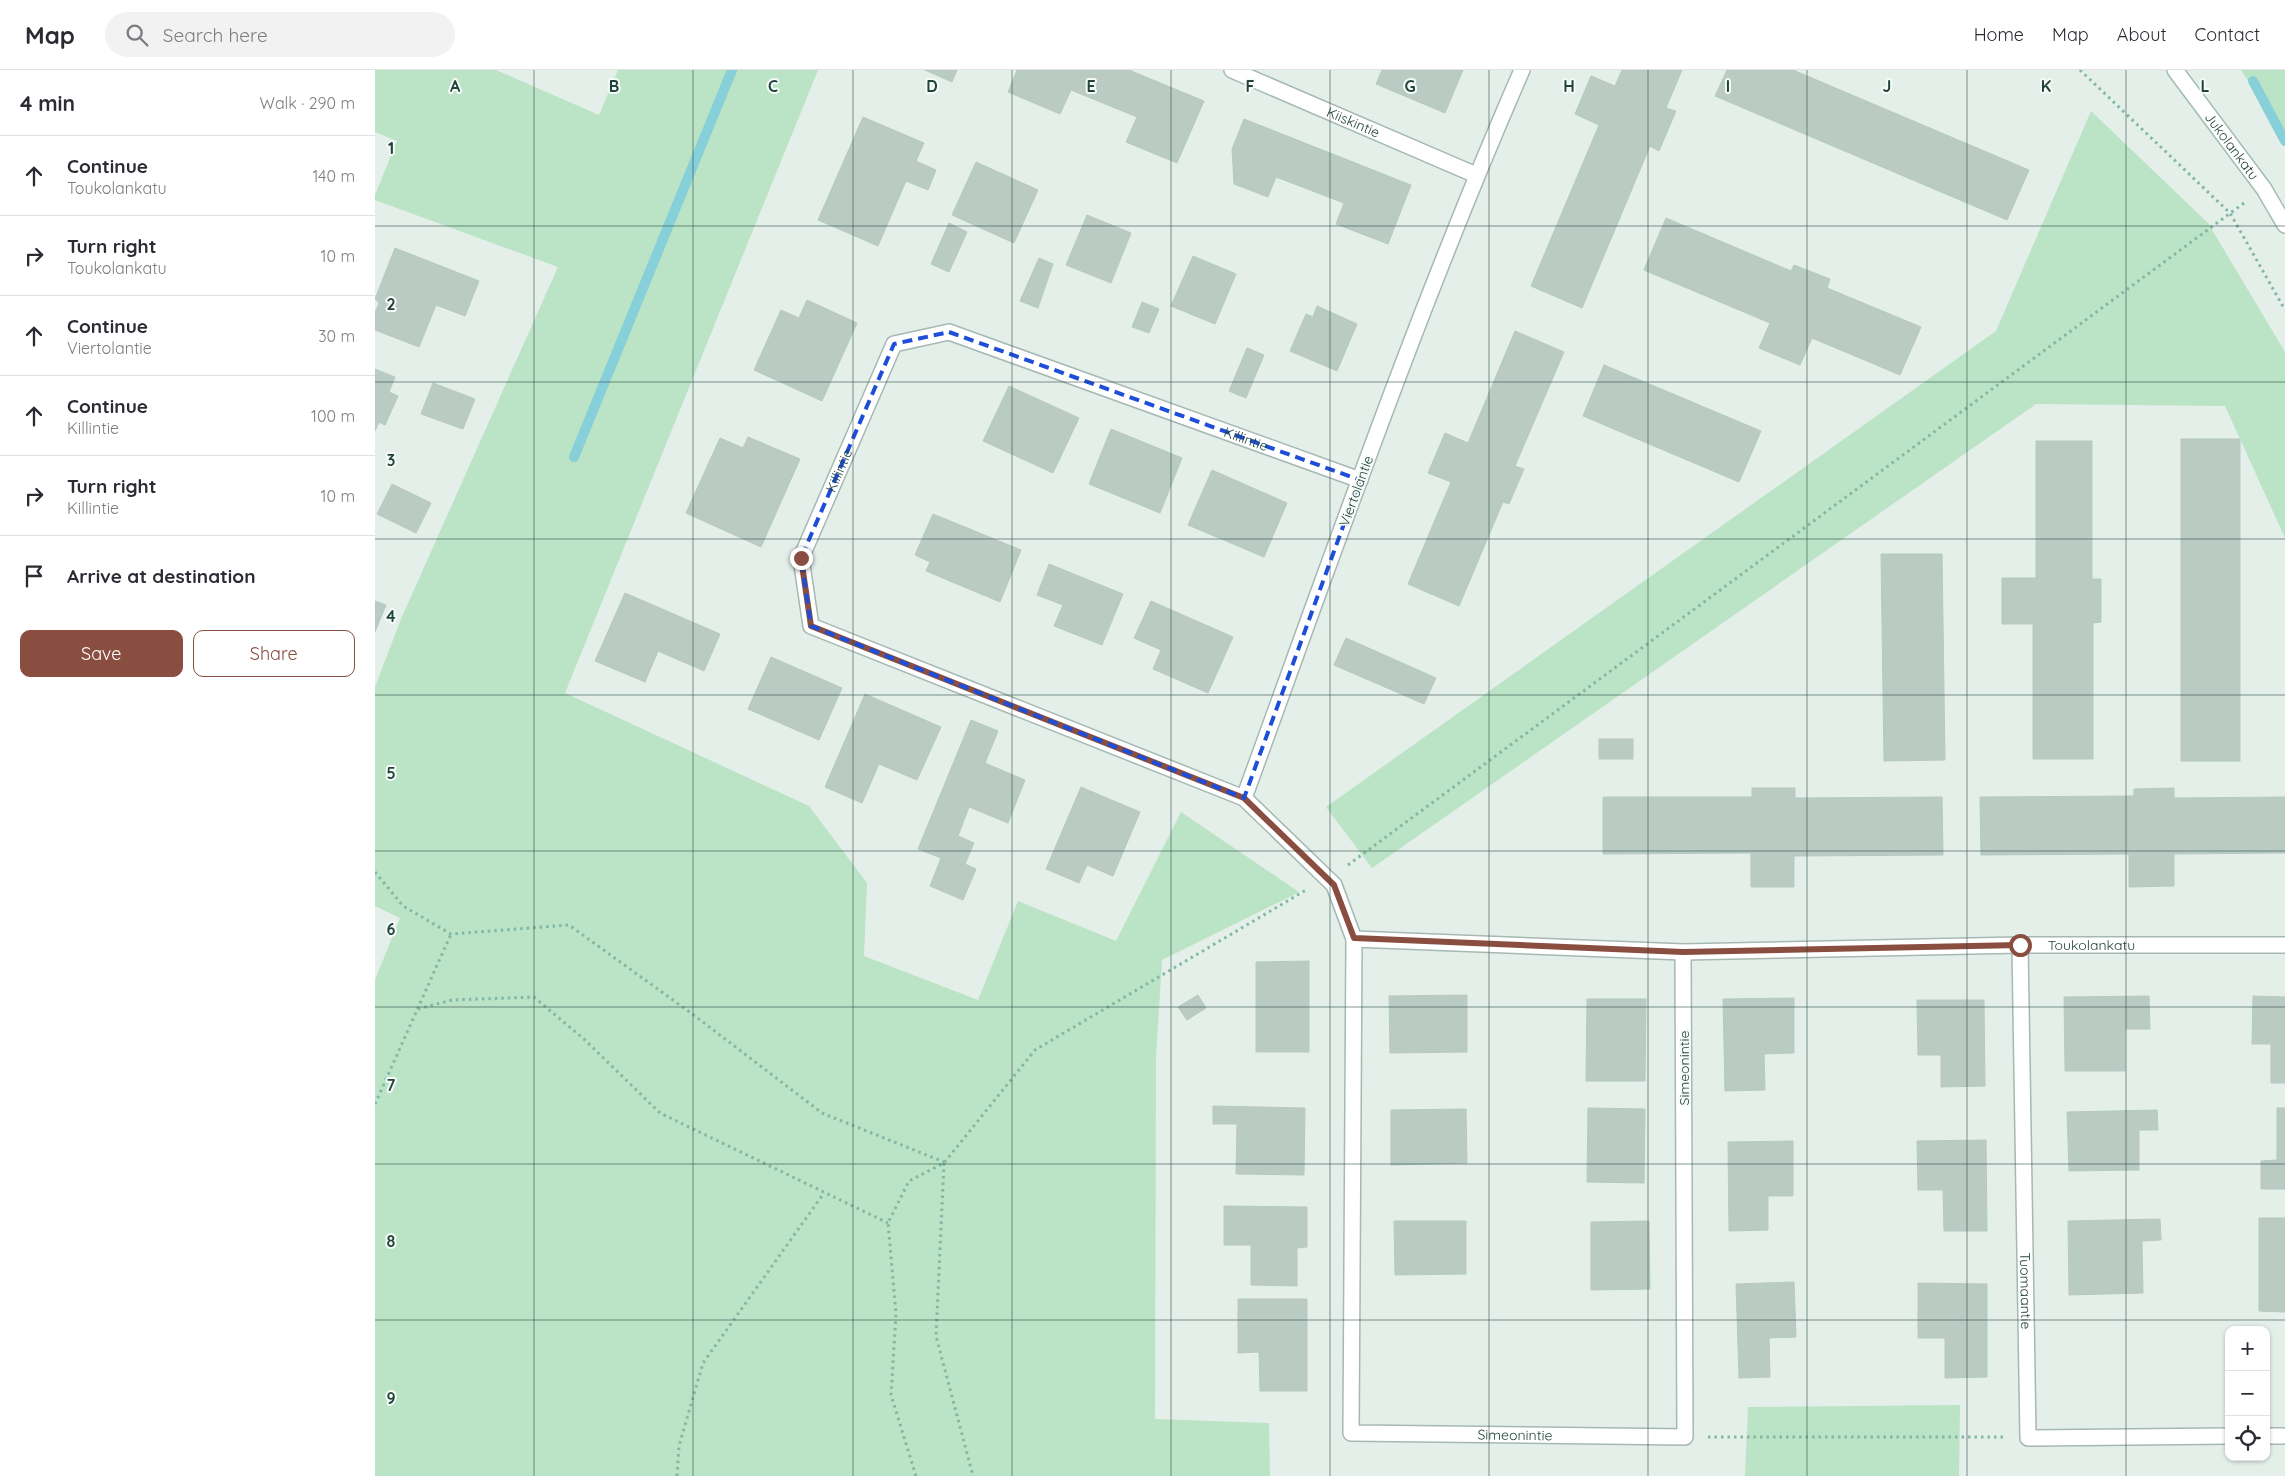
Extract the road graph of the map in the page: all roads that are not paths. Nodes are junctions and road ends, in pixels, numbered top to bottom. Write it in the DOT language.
graph roads {
  1 [pos="1232,70"];
  2 [pos="1522,70"];
  3 [pos="2175,70"];
  4 [pos="1476,175"];
  5 [pos="2285,225"];
  6 [pos="1360,480"];
  7 [pos="1244,798"];
  8 [pos="1354,938"];
  9 [pos="2020,945"];
  10 [pos="2285,945"];
  11 [pos="1683,952"];
  12 [pos="2225,1436"];
  13 [pos="2270,1436"];
  14 [pos="2285,1436"];
  1 -- 4 [label="street, Kiiskintie"];
  2 -- 4 [label="street, Viertolantie"];
  3 -- 5 [label="street, Jukolankatu"];
  4 -- 6 [label="street, Viertolantie"];
  6 -- 7 [label="street, Viertolantie"];
  6 -- 7 [label="street, Killintie"];
  7 -- 8 [label="street"];
  8 -- 11 [label="street, Toukolankatu"];
  8 -- 11 [label="street, Simeonintie"];
  9 -- 10 [label="street, Toukolankatu"];
  9 -- 11 [label="street, Toukolankatu"];
  9 -- 12 [label="street, Tuomaantie"];
  13 -- 14 [label="street"];
}
